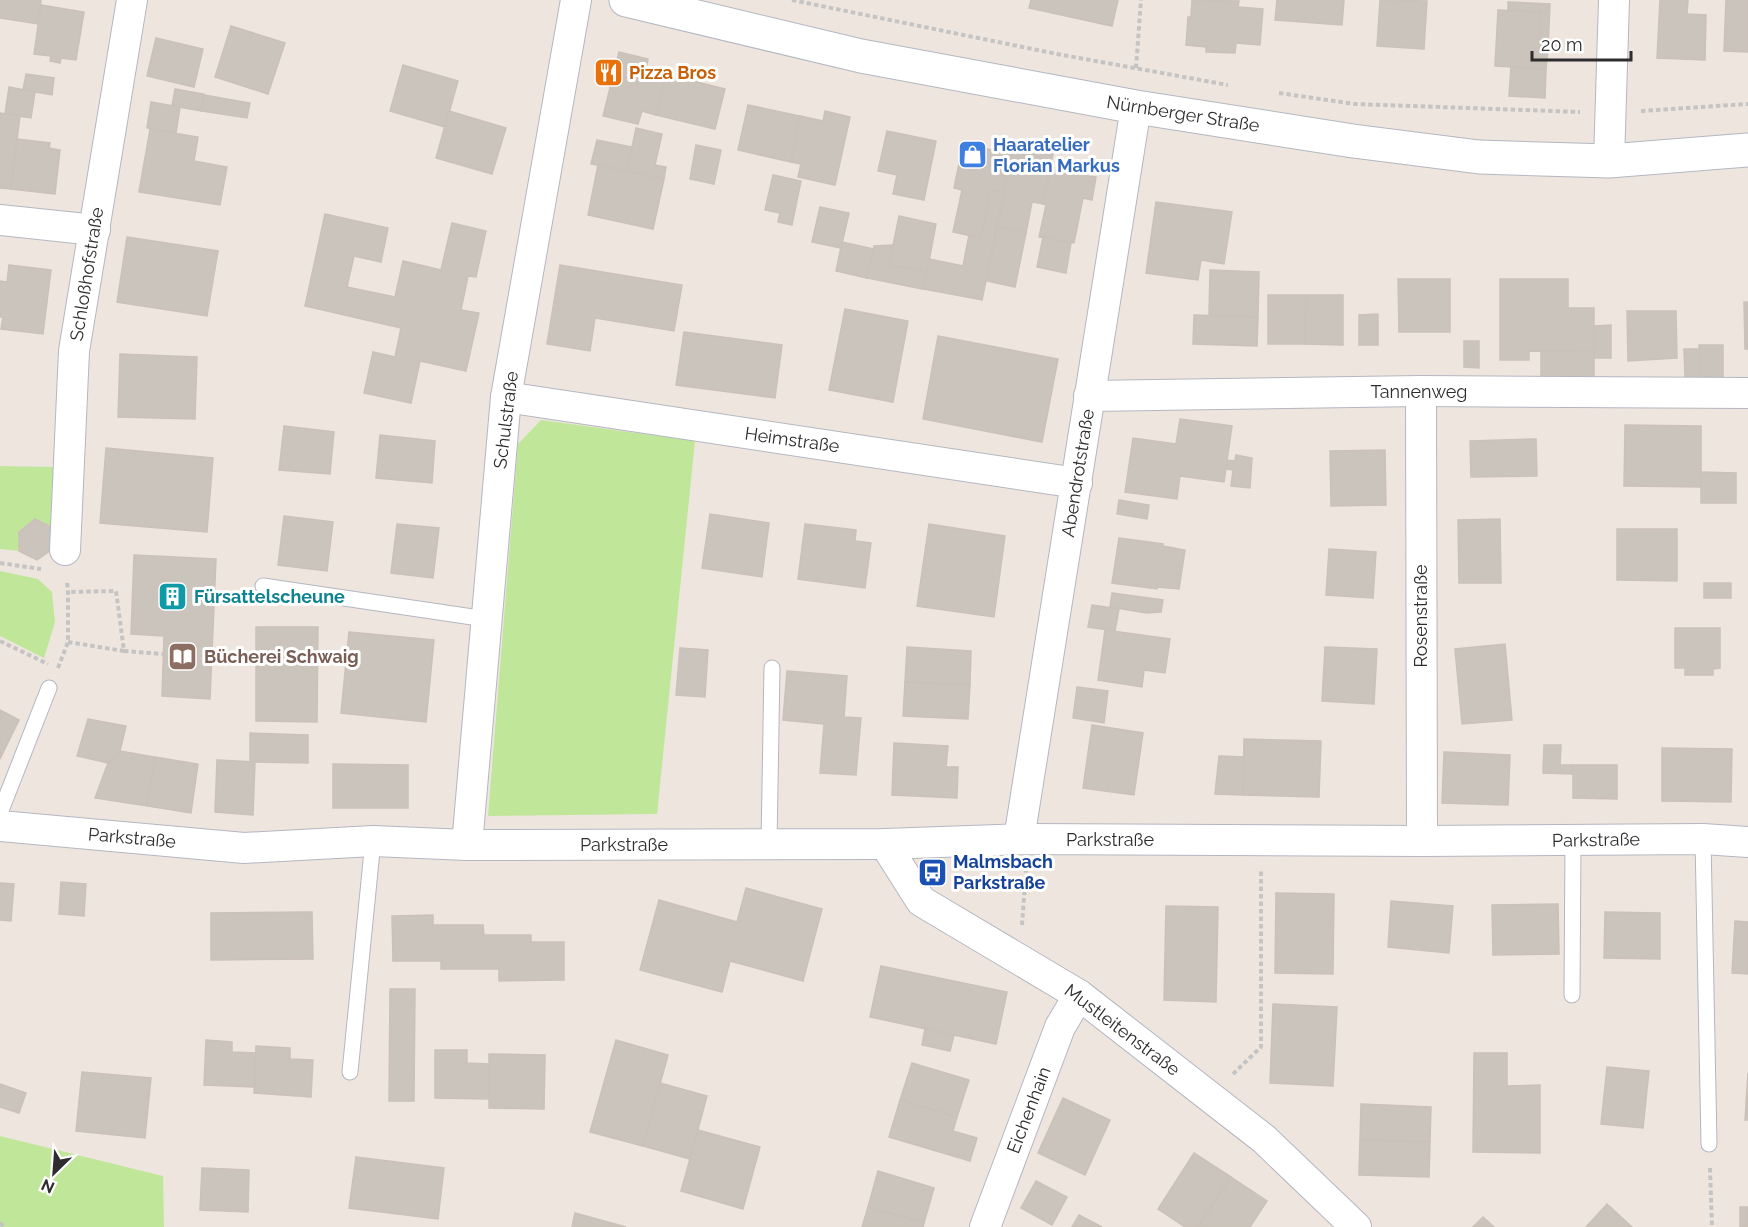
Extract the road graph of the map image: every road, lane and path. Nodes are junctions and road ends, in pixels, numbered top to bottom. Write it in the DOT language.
graph roads {
  1 [pos="132,0"];
  2 [pos="576,0"];
  3 [pos="626,0"];
  4 [pos="792,0"];
  5 [pos="1141,0"];
  6 [pos="1614,0"];
  7 [pos="1136,68"];
  8 [pos="1235,86"];
  9 [pos="1279,93"];
  10 [pos="1748,104"];
  11 [pos="1136,107"];
  12 [pos="1611,113"];
  13 [pos="1748,150"];
  14 [pos="1609,161"];
  15 [pos="0,220"];
  16 [pos="95,230"];
  17 [pos="1421,391"];
  18 [pos="1748,393"];
  19 [pos="1089,396"];
  20 [pos="506,397"];
  21 [pos="1077,483"];
  22 [pos="65,561"];
  23 [pos="0,563"];
  24 [pos="263,586"];
  25 [pos="68,592"];
  26 [pos="486,619"];
  27 [pos="0,641"];
  28 [pos="68,642"];
  29 [pos="124,651"];
  30 [pos="164,654"];
  31 [pos="772,668"];
  32 [pos="49,688"];
  33 [pos="0,813"];
  34 [pos="0,826"];
  35 [pos="1023,839"];
  36 [pos="1703,839"];
  37 [pos="1573,840"];
  38 [pos="373,841"];
  39 [pos="1261,841"];
  40 [pos="1422,841"];
  41 [pos="1748,842"];
  42 [pos="885,844"];
  43 [pos="466,845"];
  44 [pos="769,845"];
  45 [pos="1022,927"];
  46 [pos="1079,995"];
  47 [pos="1572,995"];
  48 [pos="350,1072"];
  49 [pos="1232,1075"];
  50 [pos="1709,1144"];
  51 [pos="0,1223"];
  52 [pos="5,1227"];
  53 [pos="985,1227"];
  54 [pos="1356,1227"];
  55 [pos="1712,1227"];
  1 -- 16 [label="street, Schloßhofstraße"];
  2 -- 20 [label="street, Schulstraße"];
  3 -- 11 [label="main road, Nürnberger Straße"];
  4 -- 7 [label="path"];
  5 -- 7 [label="path"];
  6 -- 12 [label="street"];
  7 -- 8 [label="path"];
  7 -- 11 [label="path"];
  9 -- 12 [label="path"];
  10 -- 12 [label="path"];
  11 -- 14 [label="main road, Nürnberger Straße"];
  11 -- 19 [label="street, Abendrotstraße"];
  12 -- 14 [label="street"];
  13 -- 14 [label="main road, Nürnberger Straße"];
  15 -- 16 [label="street"];
  16 -- 22 [label="street, Schloßhofstraße"];
  17 -- 18 [label="street, Tannenweg"];
  17 -- 19 [label="street, Tannenweg"];
  17 -- 40 [label="street, Rosenstraße"];
  19 -- 21 [label="street, Abendrotstraße"];
  20 -- 21 [label="street, Heimstraße"];
  20 -- 26 [label="street, Schulstraße"];
  21 -- 35 [label="street, Abendrotstraße"];
  22 -- 23 [label="path"];
  22 -- 25 [label="path"];
  24 -- 26 [label="lane"];
  25 -- 28 [label="path"];
  25 -- 29 [label="path"];
  26 -- 43 [label="street, Schulstraße"];
  27 -- 28 [label="path"];
  28 -- 29 [label="path"];
  29 -- 30 [label="path"];
  31 -- 44 [label="lane"];
  32 -- 33 [label="lane"];
  34 -- 38 [label="street, Parkstraße"];
  35 -- 39 [label="street, Parkstraße"];
  35 -- 42 [label="street, Parkstraße"];
  35 -- 45 [label="path"];
  36 -- 37 [label="street, Parkstraße"];
  36 -- 41 [label="street, Parkstraße"];
  36 -- 50 [label="lane"];
  37 -- 40 [label="street, Parkstraße"];
  37 -- 47 [label="lane"];
  38 -- 43 [label="street, Parkstraße"];
  38 -- 48 [label="lane"];
  39 -- 40 [label="street, Parkstraße"];
  39 -- 49 [label="path"];
  42 -- 44 [label="street, Parkstraße"];
  42 -- 46 [label="street, Mustleitenstraße"];
  43 -- 44 [label="street, Parkstraße"];
  46 -- 53 [label="street, Eichenhain"];
  46 -- 54 [label="street, Mustleitenstraße"];
  50 -- 55 [label="path"];
  51 -- 52 [label="path"];
}
